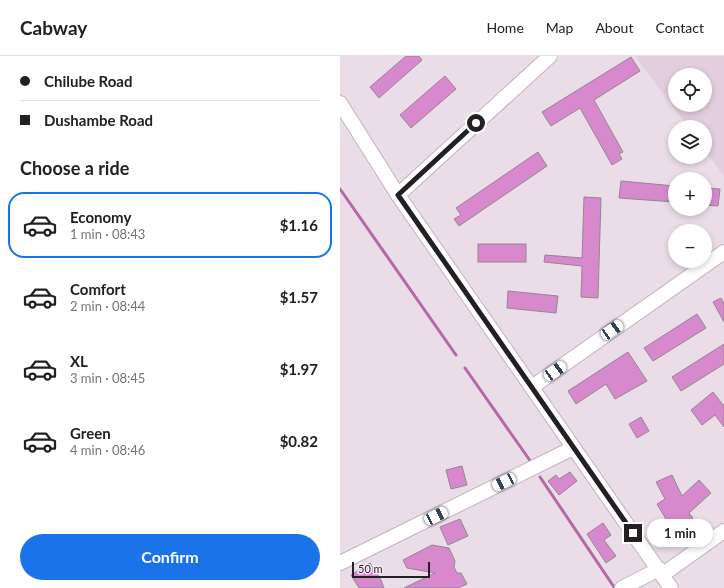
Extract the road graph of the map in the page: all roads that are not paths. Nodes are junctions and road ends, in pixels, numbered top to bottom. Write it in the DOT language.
graph roads {
  1 [pos="550,56"];
  2 [pos="340,103"];
  3 [pos="398,195"];
  4 [pos="724,252"];
  5 [pos="532,387"];
  6 [pos="573,448"];
  7 [pos="724,531"];
  8 [pos="340,564"];
  9 [pos="660,572"];
  10 [pos="622,588"];
  11 [pos="672,588"];
  1 -- 3 [label="street"];
  2 -- 3 [label="street"];
  3 -- 5 [label="street"];
  4 -- 5 [label="street"];
  5 -- 6 [label="street"];
  6 -- 8 [label="street"];
  6 -- 9 [label="street"];
  7 -- 9 [label="street"];
  9 -- 10 [label="street"];
  9 -- 11 [label="street"];
}
